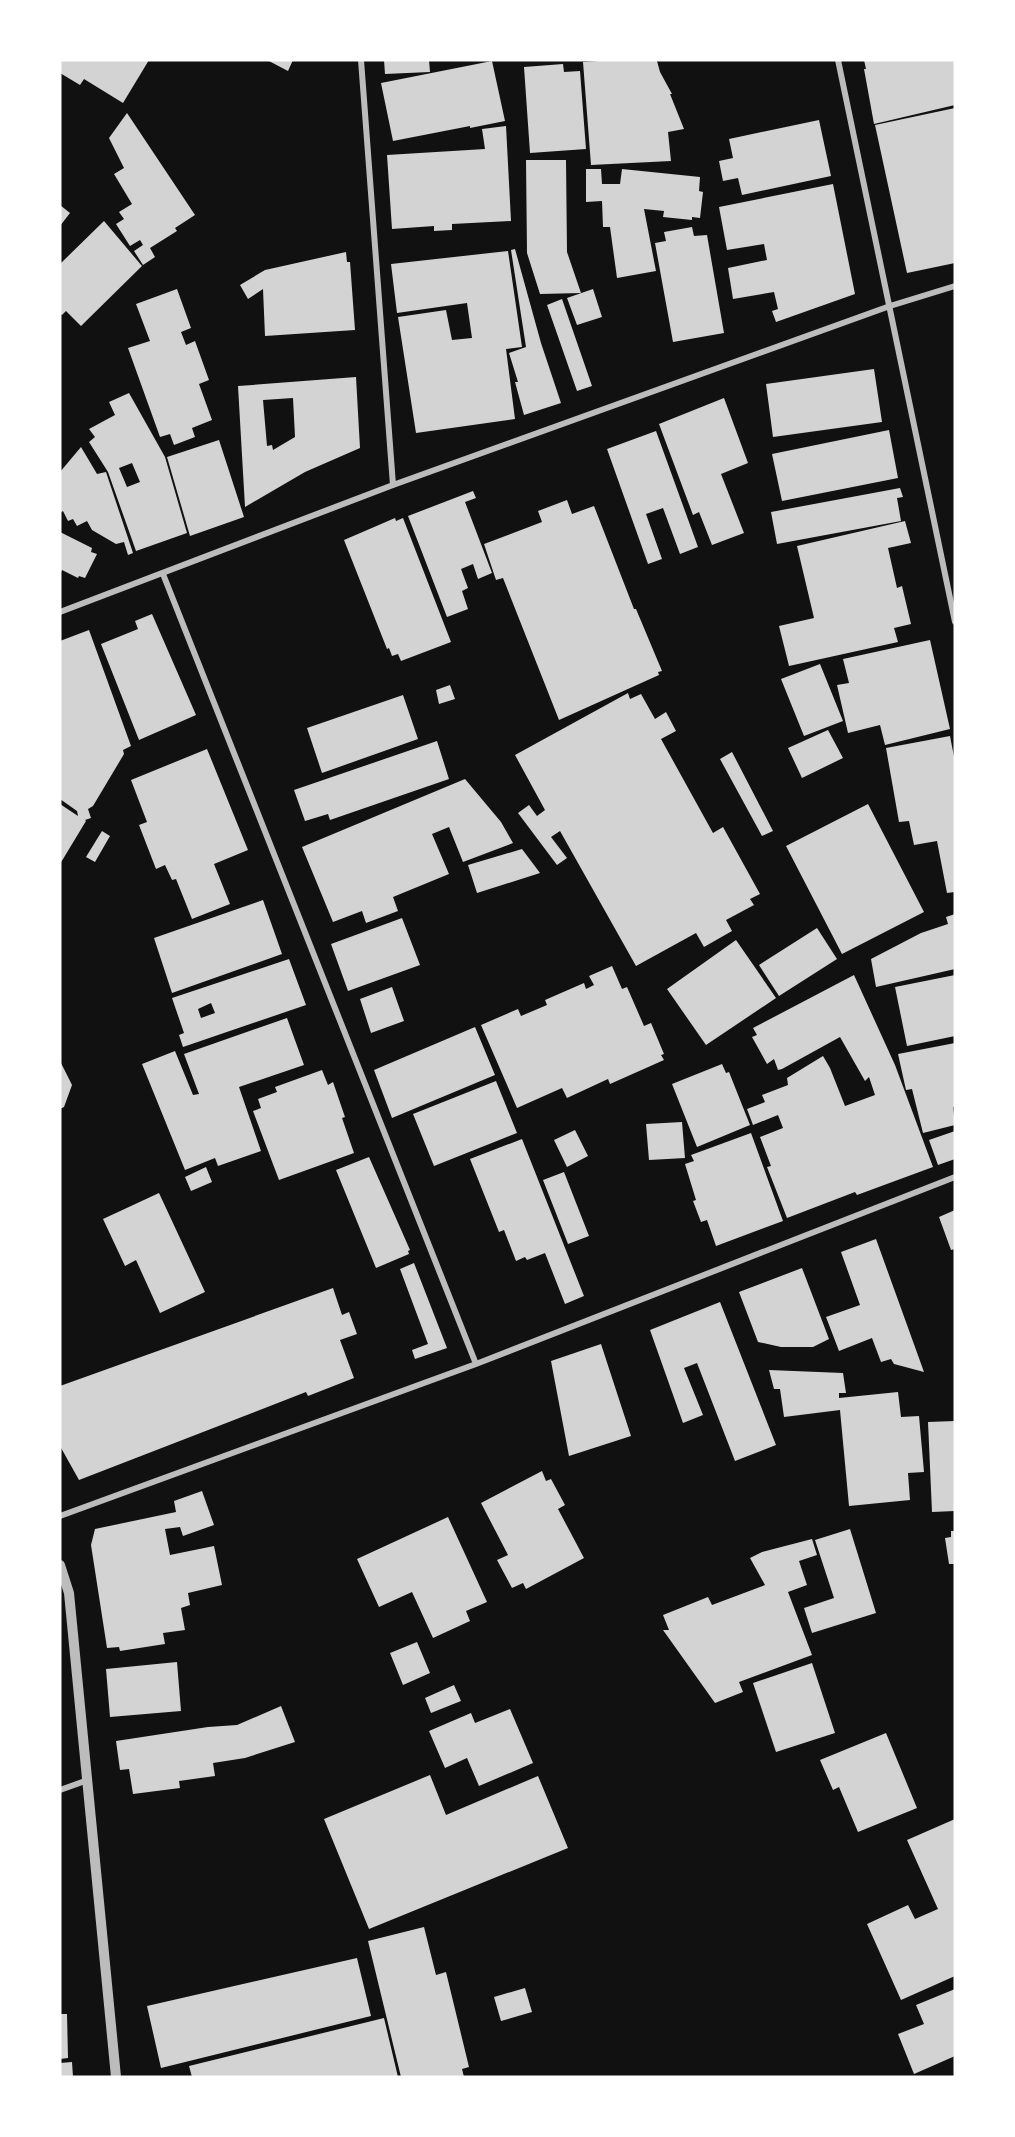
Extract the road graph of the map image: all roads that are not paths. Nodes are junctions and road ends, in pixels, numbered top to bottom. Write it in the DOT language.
graph roads {
  1 [pos="361,60"];
  2 [pos="838,60"];
  3 [pos="955,286"];
  4 [pos="890,306"];
  5 [pos="393,485"];
  6 [pos="163,574"];
  7 [pos="954,609"];
  8 [pos="60,612"];
  9 [pos="955,622"];
  10 [pos="955,1177"];
  11 [pos="476,1364"];
  12 [pos="60,1516"];
  13 [pos="60,1565"];
  14 [pos="88,1780"];
  15 [pos="60,1790"];
  16 [pos="116,2077"];
  1 -- 5 [label="street"];
  2 -- 4 [label="street"];
  3 -- 4 [label="street"];
  4 -- 5 [label="street"];
  4 -- 7 [label="street"];
  5 -- 6 [label="street"];
  6 -- 8 [label="street"];
  6 -- 11 [label="street"];
  7 -- 9 [label="street"];
  10 -- 11 [label="street"];
  11 -- 12 [label="street"];
  13 -- 14 [label="street"];
  14 -- 15 [label="street"];
  14 -- 16 [label="street"];
}
